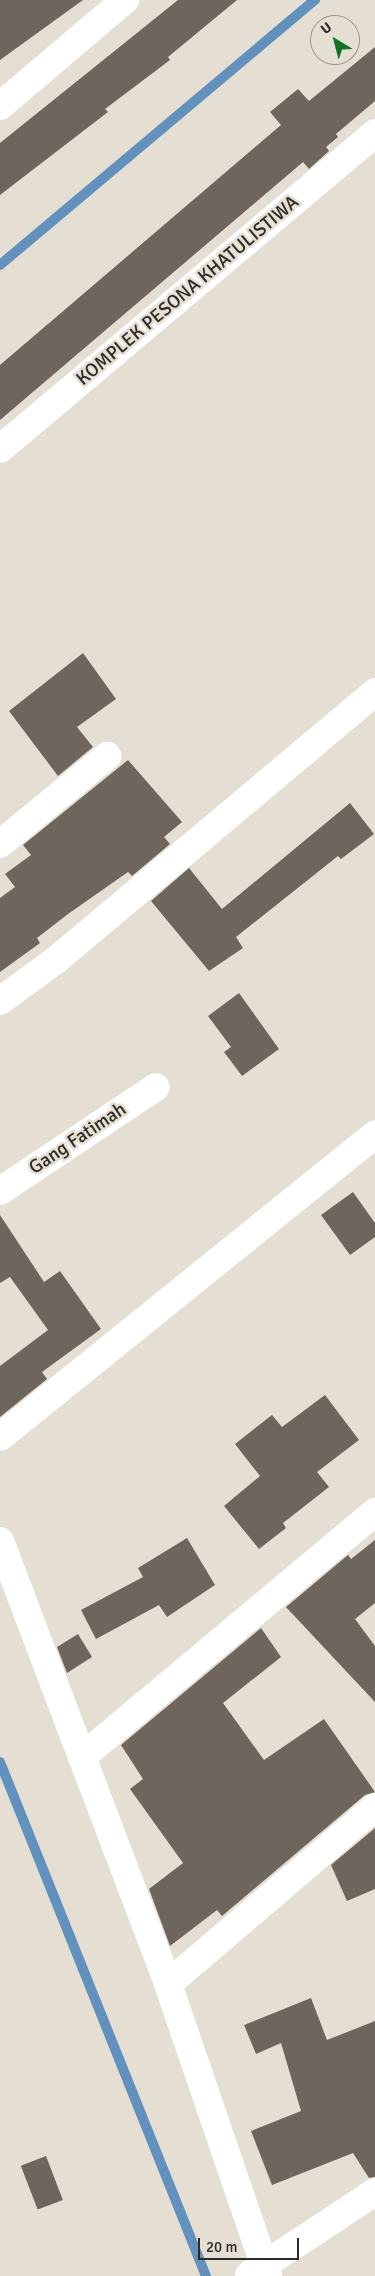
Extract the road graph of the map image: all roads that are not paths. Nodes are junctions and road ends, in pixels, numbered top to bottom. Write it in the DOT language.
graph roads {
  1 [pos="125,0"];
  2 [pos="0,106"];
  3 [pos="375,133"];
  4 [pos="0,449"];
  5 [pos="375,692"];
  6 [pos="107,756"];
  7 [pos="0,844"];
  8 [pos="0,1001"];
  9 [pos="156,1087"];
  10 [pos="375,1134"];
  11 [pos="0,1191"];
  12 [pos="0,1437"];
  13 [pos="375,1512"];
  14 [pos="0,1541"];
  15 [pos="82,1757"];
  16 [pos="375,1807"];
  17 [pos="168,1984"];
  18 [pos="375,2192"];
  19 [pos="260,2273"];
  1 -- 2 [label="street"];
  3 -- 4 [label="street, KOMPLEK PESONA KHATULISTIWA"];
  5 -- 8 [label="street"];
  6 -- 7 [label="street"];
  9 -- 11 [label="street, Gang Fatimah"];
  10 -- 12 [label="street"];
  13 -- 15 [label="street"];
  14 -- 15 [label="street"];
  15 -- 17 [label="street"];
  16 -- 17 [label="street"];
  17 -- 19 [label="street"];
  18 -- 19 [label="street"];
}
